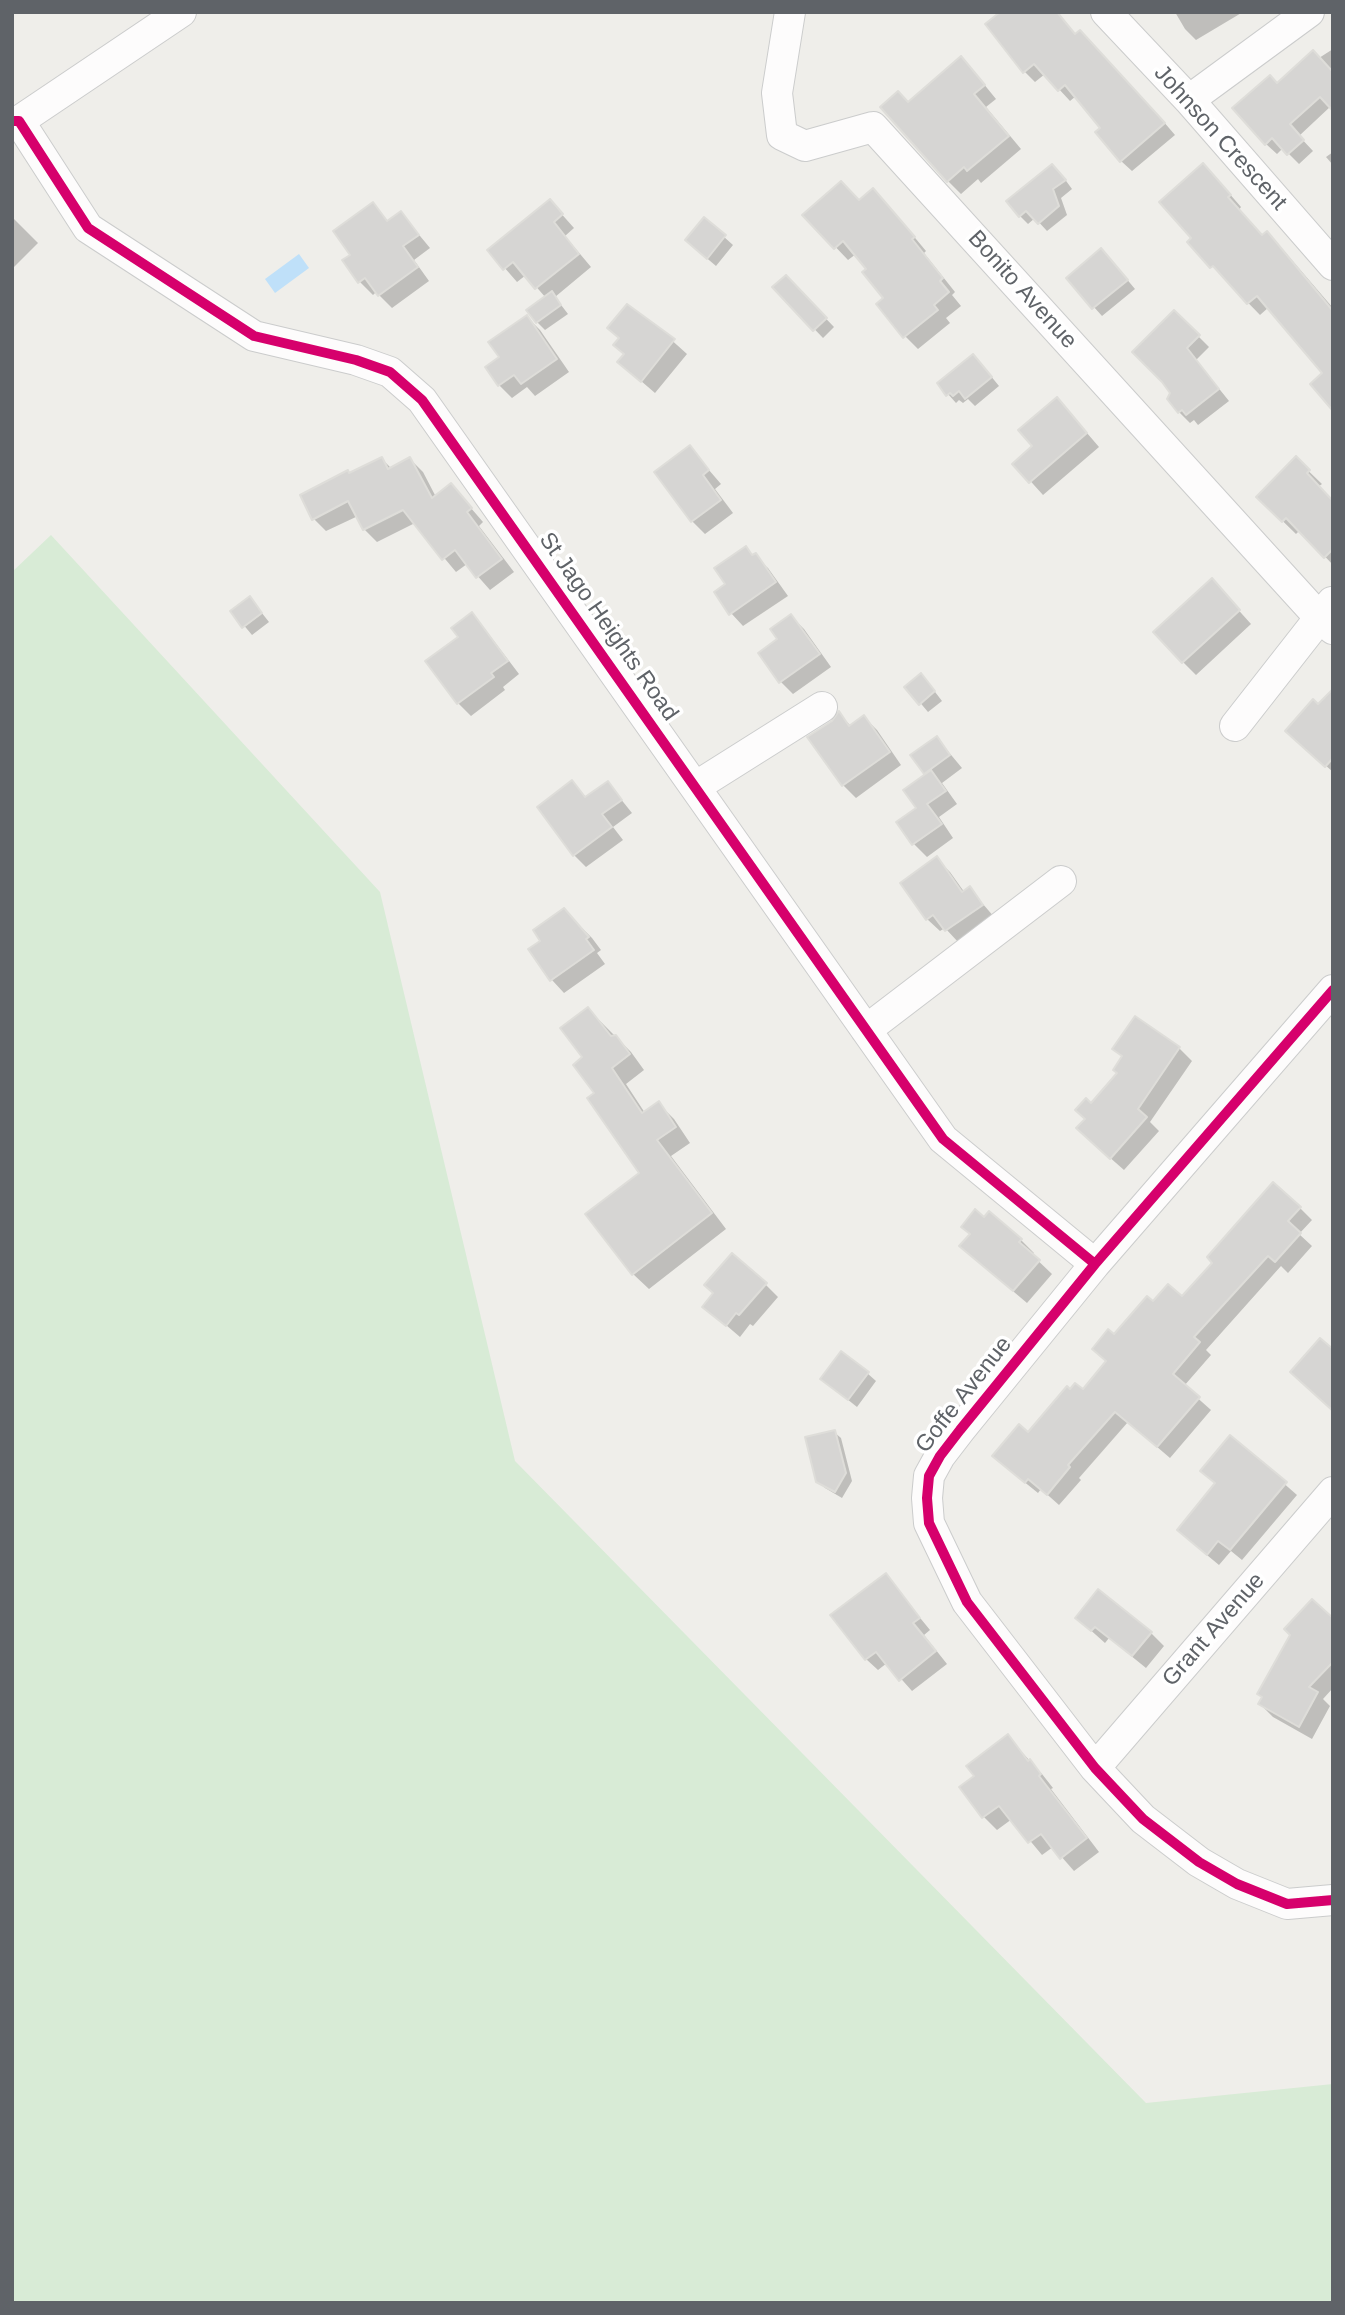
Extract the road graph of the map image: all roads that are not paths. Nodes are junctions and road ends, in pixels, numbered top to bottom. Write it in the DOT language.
graph roads {
  1 [pos="181,12"];
  2 [pos="790,12"];
  3 [pos="1105,12"];
  4 [pos="1309,12"];
  5 [pos="1189,100"];
  6 [pos="15,121"];
  7 [pos="1333,265"];
  8 [pos="1328,616"];
  9 [pos="822,707"];
  10 [pos="1235,726"];
  11 [pos="695,787"];
  12 [pos="1061,881"];
  13 [pos="1333,990"];
  14 [pos="866,1030"];
  15 [pos="1095,1264"];
  16 [pos="1333,1492"];
  17 [pos="1095,1768"];
  18 [pos="1333,1900"];
  1 -- 6 [label="street"];
  2 -- 8 [label="street, Bonito Avenue"];
  3 -- 5 [label="street, Johnson Crescent"];
  4 -- 5 [label="street"];
  5 -- 7 [label="street, Johnson Crescent"];
  6 -- 11 [label="street, St Jago Heights Road"];
  8 -- 10 [label="street"];
  9 -- 11 [label="street"];
  11 -- 14 [label="street, St Jago Heights Road"];
  12 -- 14 [label="street"];
  13 -- 15 [label="street, Goffe Avenue"];
  14 -- 15 [label="street, St Jago Heights Road"];
  15 -- 17 [label="street, Goffe Avenue"];
  16 -- 17 [label="street, Grant Avenue"];
  17 -- 18 [label="street, Goffe Avenue"];
}
